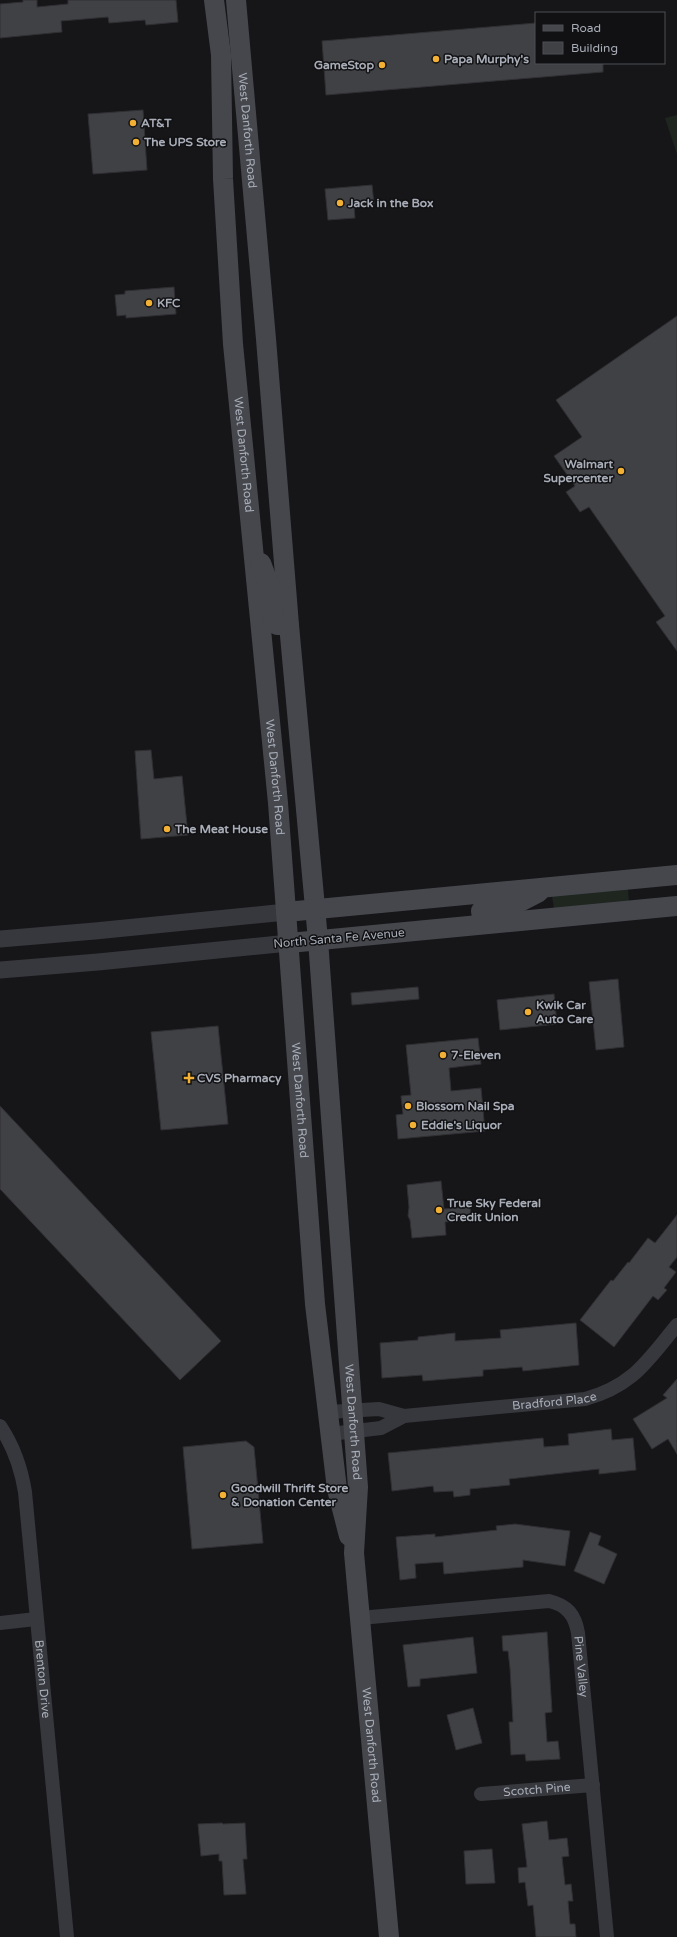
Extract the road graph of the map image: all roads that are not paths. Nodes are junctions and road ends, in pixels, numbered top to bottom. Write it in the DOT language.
graph roads {
  1 [pos="214,0"];
  2 [pos="236,0"];
  3 [pos="250,529"];
  4 [pos="289,625"];
  5 [pos="677,875"];
  6 [pos="550,887"];
  7 [pos="677,906"];
  8 [pos="316,908"];
  9 [pos="286,912"];
  10 [pos="483,924"];
  11 [pos="0,939"];
  12 [pos="318,940"];
  13 [pos="289,943"];
  14 [pos="0,970"];
  15 [pos="677,1325"];
  16 [pos="353,1410"];
  17 [pos="328,1412"];
  18 [pos="404,1416"];
  19 [pos="0,1426"];
  20 [pos="354,1431"];
  21 [pos="330,1434"];
  22 [pos="354,1553"];
  23 [pos="360,1618"];
  24 [pos="36,1619"];
  25 [pos="0,1622"];
  26 [pos="593,1785"];
  27 [pos="481,1794"];
  28 [pos="66,1937"];
  29 [pos="390,1937"];
  30 [pos="607,1937"];
  1 -- 3 [label="main road, West Danforth Road"];
  2 -- 4 [label="main road, West Danforth Road"];
  3 -- 4 [label="main road"];
  3 -- 9 [label="main road, West Danforth Road"];
  4 -- 8 [label="main road, West Danforth Road"];
  5 -- 6 [label="main road"];
  6 -- 8 [label="main road"];
  6 -- 10 [label="main road"];
  7 -- 10 [label="main road, North Santa Fe Avenue"];
  8 -- 9 [label="main road"];
  8 -- 12 [label="main road, West Danforth Road"];
  9 -- 11 [label="street"];
  9 -- 13 [label="main road, West Danforth Road"];
  10 -- 12 [label="main road, North Santa Fe Avenue"];
  12 -- 13 [label="main road, North Santa Fe Avenue"];
  12 -- 16 [label="main road, West Danforth Road"];
  13 -- 14 [label="street, North Santa Fe Avenue"];
  13 -- 17 [label="main road, West Danforth Road"];
  15 -- 18 [label="street, Bradford Place"];
  16 -- 17 [label="street, Bradford Place"];
  16 -- 18 [label="street, Bradford Place"];
  16 -- 20 [label="main road, West Danforth Road"];
  17 -- 21 [label="main road, West Danforth Road"];
  18 -- 20 [label="street, Bradford Place"];
  19 -- 24 [label="street, Brenton Drive"];
  20 -- 21 [label="street, Bradford Place"];
  20 -- 22 [label="main road, West Danforth Road"];
  21 -- 22 [label="main road, West Danforth Road"];
  22 -- 23 [label="main road, West Danforth Road"];
  23 -- 26 [label="street, Pine Valley"];
  23 -- 29 [label="main road, West Danforth Road"];
  24 -- 25 [label="street"];
  24 -- 28 [label="street, Brenton Drive"];
  26 -- 27 [label="street, Scotch Pine"];
  26 -- 30 [label="street, Pine Valley"];
}
